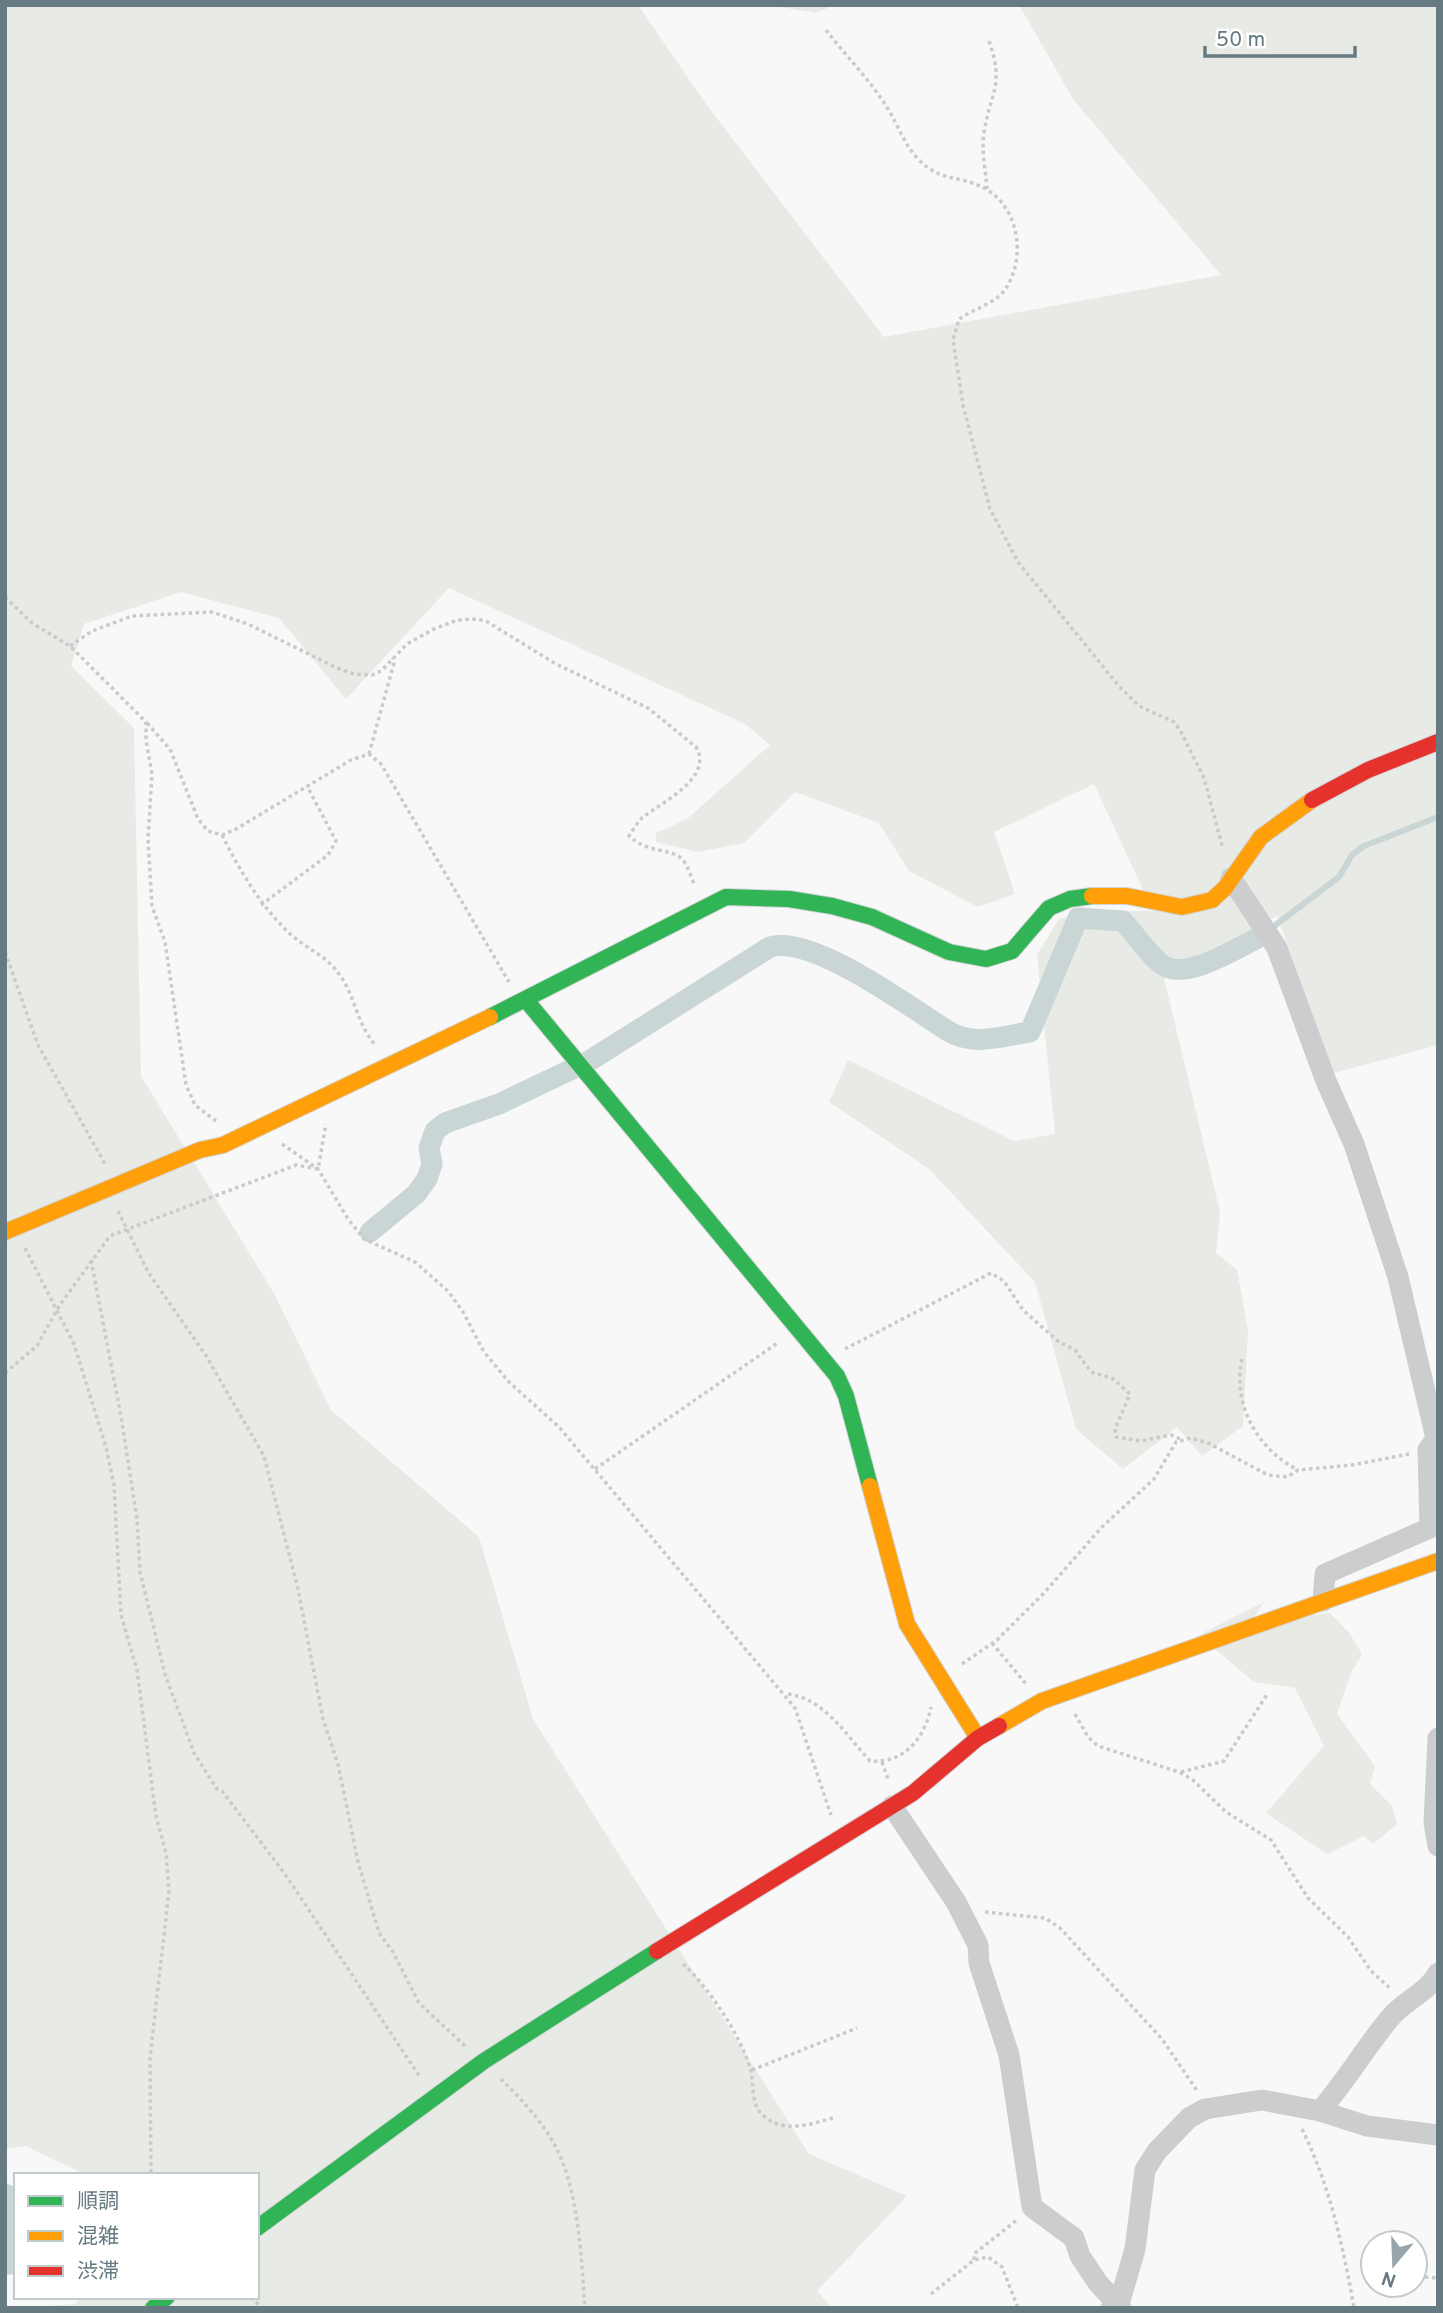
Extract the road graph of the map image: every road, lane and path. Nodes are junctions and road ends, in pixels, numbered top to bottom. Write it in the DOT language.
graph roads {
  1 [pos="826,30"];
  2 [pos="989,41"];
  3 [pos="987,191"];
  4 [pos="5,597"];
  5 [pos="70,646"];
  6 [pos="393,659"];
  7 [pos="146,722"];
  8 [pos="1438,742"];
  9 [pos="369,754"];
  10 [pos="307,786"];
  11 [pos="222,835"];
  12 [pos="1231,878"];
  13 [pos="261,905"];
  14 [pos="704,908"];
  15 [pos="5,952"];
  16 [pos="524,1001"];
  17 [pos="394,1063"];
  18 [pos="326,1119"];
  19 [pos="219,1123"];
  20 [pos="255,1130"];
  21 [pos="318,1169"];
  22 [pos="110,1190"];
  23 [pos="127,1229"];
  24 [pos="10,1230"];
  25 [pos="90,1260"];
  26 [pos="57,1310"];
  27 [pos="798,1328"];
  28 [pos="1242,1359"];
  29 [pos="824,1360"];
  30 [pos="5,1373"];
  31 [pos="1183,1440"];
  32 [pos="1428,1451"];
  33 [pos="595,1469"];
  34 [pos="1298,1470"];
  35 [pos="1437,1564"];
  36 [pos="1323,1601"];
  37 [pos="992,1643"];
  38 [pos="936,1673"];
  39 [pos="1268,1693"];
  40 [pos="788,1694"];
  41 [pos="1063,1694"];
  42 [pos="933,1697"];
  43 [pos="1042,1701"];
  44 [pos="978,1738"];
  45 [pos="1438,1738"];
  46 [pos="1179,1772"];
  47 [pos="892,1806"];
  48 [pos="839,1840"];
  49 [pos="1438,1846"];
  50 [pos="959,1907"];
  51 [pos="663,1946"];
  52 [pos="1438,1973"];
  53 [pos="1407,2002"];
  54 [pos="857,2028"];
  55 [pos="484,2061"];
  56 [pos="751,2070"];
  57 [pos="435,2099"];
  58 [pos="1291,2106"];
  59 [pos="1209,2108"];
  60 [pos="1320,2111"];
  61 [pos="833,2118"];
  62 [pos="1438,2135"];
  63 [pos="151,2173"];
  64 [pos="1032,2207"];
  65 [pos="259,2227"];
  66 [pos="974,2260"];
  67 [pos="931,2294"];
  68 [pos="1117,2306"];
  69 [pos="585,2308"];
  70 [pos="1018,2308"];
  71 [pos="1354,2308"];
  1 -- 3 [label="path"];
  2 -- 3 [label="path"];
  3 -- 12 [label="path"];
  4 -- 5 [label="path"];
  5 -- 6 [label="path"];
  5 -- 7 [label="path"];
  6 -- 9 [label="path"];
  6 -- 14 [label="path"];
  7 -- 11 [label="path"];
  7 -- 19 [label="path"];
  8 -- 12 [label="street"];
  9 -- 10 [label="path"];
  9 -- 16 [label="path"];
  10 -- 11 [label="path"];
  10 -- 13 [label="path"];
  11 -- 13 [label="path"];
  12 -- 14 [label="street"];
  12 -- 32 [label="street"];
  13 -- 17 [label="path"];
  14 -- 16 [label="street"];
  15 -- 22 [label="path"];
  16 -- 17 [label="street"];
  16 -- 27 [label="street"];
  17 -- 20 [label="street"];
  18 -- 21 [label="path"];
  20 -- 21 [label="path"];
  20 -- 22 [label="street"];
  21 -- 23 [label="path"];
  21 -- 33 [label="path"];
  22 -- 23 [label="path"];
  22 -- 24 [label="street"];
  23 -- 25 [label="path"];
  23 -- 55 [label="path"];
  24 -- 26 [label="path"];
  25 -- 26 [label="path"];
  25 -- 57 [label="path"];
  26 -- 30 [label="path"];
  26 -- 63 [label="path"];
  27 -- 29 [label="street"];
  27 -- 33 [label="path"];
  28 -- 34 [label="path"];
  29 -- 31 [label="path"];
  29 -- 38 [label="street"];
  31 -- 34 [label="path"];
  31 -- 37 [label="path"];
  32 -- 34 [label="path"];
  32 -- 36 [label="street"];
  33 -- 48 [label="path"];
  35 -- 36 [label="street"];
  36 -- 41 [label="street"];
  37 -- 38 [label="path"];
  37 -- 43 [label="path"];
  38 -- 44 [label="street"];
  39 -- 46 [label="path"];
  40 -- 42 [label="path"];
  41 -- 43 [label="street"];
  41 -- 46 [label="path"];
  43 -- 44 [label="street"];
  44 -- 47 [label="street"];
  45 -- 49 [label="street"];
  46 -- 53 [label="path"];
  47 -- 48 [label="street"];
  47 -- 50 [label="street"];
  48 -- 51 [label="street"];
  50 -- 59 [label="path"];
  50 -- 64 [label="street"];
  51 -- 55 [label="street"];
  51 -- 56 [label="path"];
  52 -- 53 [label="street"];
  53 -- 60 [label="street"];
  54 -- 56 [label="path"];
  55 -- 57 [label="street"];
  55 -- 69 [label="path"];
  56 -- 61 [label="path"];
  57 -- 65 [label="street"];
  58 -- 59 [label="street"];
  58 -- 60 [label="street"];
  58 -- 71 [label="path"];
  59 -- 68 [label="street"];
  60 -- 62 [label="street"];
  64 -- 66 [label="path"];
  64 -- 68 [label="street"];
  66 -- 67 [label="path"];
  66 -- 70 [label="path"];
}
